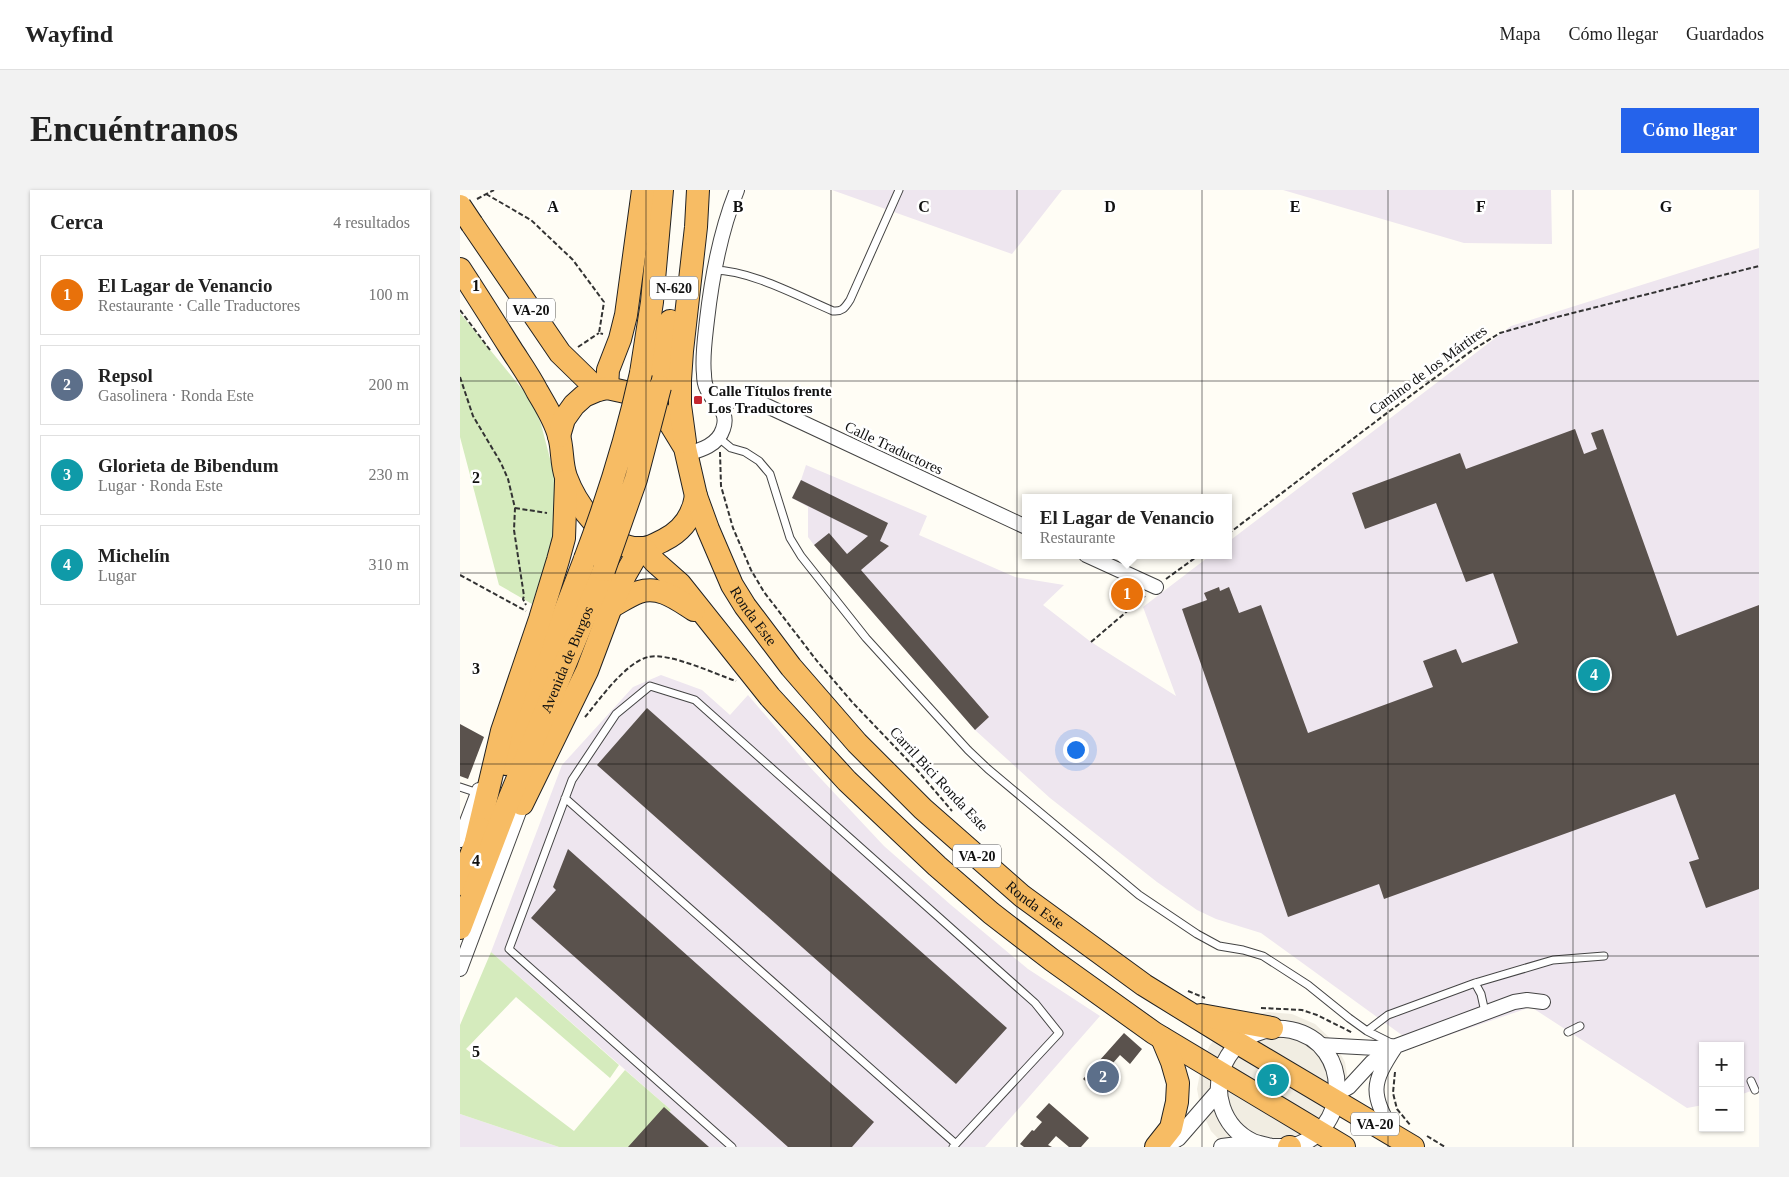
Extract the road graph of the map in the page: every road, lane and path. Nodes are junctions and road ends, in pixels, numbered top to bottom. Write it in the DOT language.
graph roads {
  1 [pos="494,190"];
  2 [pos="643,190"];
  3 [pos="662,190"];
  4 [pos="686,190"];
  5 [pos="698,190"];
  6 [pos="737,190"];
  7 [pos="899,190"];
  8 [pos="486,194"];
  9 [pos="469,210"];
  10 [pos="1759,266"];
  11 [pos="460,269"];
  12 [pos="714,270"];
  13 [pos="610,336"];
  14 [pos="564,356"];
  15 [pos="460,376"];
  16 [pos="602,389"];
  17 [pos="722,408"];
  18 [pos="559,436"];
  19 [pos="719,438"];
  20 [pos="686,451"];
  21 [pos="721,452"];
  22 [pos="566,477"];
  23 [pos="696,496"];
  24 [pos="515,508"];
  25 [pos="548,513"];
  26 [pos="1022,525"];
  27 [pos="1232,531"];
  28 [pos="641,548"];
  29 [pos="1095,559"];
  30 [pos="1194,559"];
  31 [pos="595,564"];
  32 [pos="460,575"];
  33 [pos="1156,587"];
  34 [pos="611,607"];
  35 [pos="711,620"];
  36 [pos="1091,642"];
  37 [pos="502,731"];
  38 [pos="460,787"];
  39 [pos="478,793"];
  40 [pos="565,798"];
  41 [pos="520,809"];
  42 [pos="952,811"];
  43 [pos="468,840"];
  44 [pos="484,867"];
  45 [pos="460,884"];
  46 [pos="460,928"];
  47 [pos="1604,956"];
  48 [pos="460,969"];
  49 [pos="1475,983"];
  50 [pos="1182,989"];
  51 [pos="1543,1002"];
  52 [pos="1199,1006"];
  53 [pos="1256,1008"];
  54 [pos="1485,1012"];
  55 [pos="1580,1026"];
  56 [pos="1272,1028"];
  57 [pos="1367,1031"];
  58 [pos="1568,1032"];
  59 [pos="1356,1035"];
  60 [pos="1162,1038"];
  61 [pos="1238,1043"];
  62 [pos="1320,1046"];
  63 [pos="1396,1046"];
  64 [pos="1396,1073"];
  65 [pos="1751,1081"];
  66 [pos="1219,1082"];
  67 [pos="1755,1090"];
  68 [pos="1337,1098"];
  69 [pos="1319,1131"];
  70 [pos="1411,1136"];
  71 [pos="1254,1142"];
  72 [pos="955,1145"];
  73 [pos="732,1147"];
  74 [pos="1156,1147"];
  75 [pos="1162,1147"];
  76 [pos="1222,1147"];
  77 [pos="1272,1147"];
  78 [pos="1289,1147"];
  79 [pos="1344,1147"];
  80 [pos="1445,1147"];
  1 -- 8 [label="path"];
  2 -- 13 [label="highway"];
  3 -- 31 [label="highway, Avenida de Burgos / N-620, bridge"];
  4 -- 31 [label="highway, Avenida de Burgos / N-620, bridge"];
  5 -- 20 [label="highway"];
  6 -- 12 [label="street"];
  7 -- 12 [label="lane"];
  8 -- 9 [label="path"];
  8 -- 13 [label="path"];
  9 -- 14 [label="highway, VA-20"];
  10 -- 27 [label="path, Camino de los Mártires"];
  11 -- 18 [label="highway, VA-20"];
  12 -- 17 [label="street"];
  13 -- 14 [label="path"];
  13 -- 16 [label="highway"];
  14 -- 16 [label="highway, VA-20"];
  15 -- 24 [label="path"];
  16 -- 18 [label="highway, VA-20"];
  16 -- 20 [label="highway, Ronda Este / VA-20"];
  17 -- 19 [label="street"];
  17 -- 26 [label="street, Calle Traductores"];
  18 -- 22 [label="highway, VA-20"];
  19 -- 20 [label="street"];
  19 -- 57 [label="lane"];
  20 -- 23 [label="highway, Ronda Este / VA-20"];
  21 -- 42 [label="path, Carril Bici Ronda Este"];
  22 -- 28 [label="highway, VA-20"];
  22 -- 37 [label="highway"];
  23 -- 28 [label="highway"];
  23 -- 52 [label="highway, Ronda Este / VA-20"];
  24 -- 25 [label="path"];
  24 -- 32 [label="path"];
  28 -- 34 [label="highway"];
  28 -- 35 [label="highway, VA-20"];
  29 -- 33 [label="street"];
  30 -- 33 [label="path"];
  31 -- 43 [label="highway, Avenida de Burgos"];
  31 -- 44 [label="highway, Avenida de Burgos"];
  33 -- 36 [label="path"];
  34 -- 35 [label="highway"];
  34 -- 41 [label="highway"];
  35 -- 60 [label="highway, VA-20"];
  37 -- 39 [label="street, Avenida de Burgos"];
  37 -- 43 [label="highway"];
  38 -- 39 [label="lane"];
  39 -- 43 [label="street, Avenida de Burgos"];
  40 -- 72 [label="lane"];
  40 -- 72 [label="lane"];
  40 -- 73 [label="lane"];
  41 -- 44 [label="highway"];
  41 -- 48 [label="street"];
  43 -- 45 [label="highway, Avenida de Burgos"];
  44 -- 46 [label="highway, Avenida de Burgos"];
  47 -- 49 [label="lane"];
  49 -- 54 [label="lane"];
  49 -- 57 [label="lane"];
  50 -- 52 [label="path"];
  51 -- 54 [label="street"];
  52 -- 56 [label="highway"];
  52 -- 61 [label="highway, Ronda Este / VA-20"];
  53 -- 59 [label="path"];
  54 -- 63 [label="street"];
  55 -- 58 [label="lane"];
  56 -- 61 [label="street"];
  56 -- 62 [label="street"];
  57 -- 63 [label="lane"];
  60 -- 66 [label="highway, VA-20"];
  60 -- 74 [label="highway"];
  61 -- 66 [label="street"];
  61 -- 68 [label="highway, Ronda Este / VA-20"];
  62 -- 63 [label="street"];
  62 -- 68 [label="street"];
  63 -- 68 [label="street"];
  63 -- 70 [label="street"];
  64 -- 70 [label="path"];
  65 -- 67 [label="lane"];
  66 -- 69 [label="highway, VA-20"];
  66 -- 71 [label="street"];
  66 -- 75 [label="street"];
  68 -- 69 [label="street"];
  68 -- 70 [label="highway, Ronda Este / VA-20"];
  69 -- 78 [label="street"];
  69 -- 79 [label="highway, VA-20"];
  70 -- 80 [label="path"];
  71 -- 76 [label="street"];
  71 -- 77 [label="street"];
  77 -- 78 [label="street"];
}
